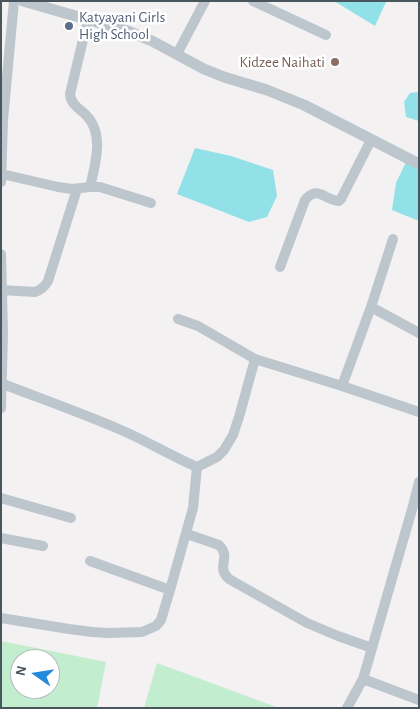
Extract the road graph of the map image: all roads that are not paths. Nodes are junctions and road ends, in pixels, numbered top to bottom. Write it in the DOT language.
graph roads {
  1 [pos="14,1"];
  2 [pos="23,1"];
  3 [pos="205,1"];
  4 [pos="254,1"];
  5 [pos="88,19"];
  6 [pos="326,35"];
  7 [pos="178,54"];
  8 [pos="2,119"];
  9 [pos="371,140"];
  10 [pos="419,164"];
  11 [pos="2,178"];
  12 [pos="90,187"];
  13 [pos="77,189"];
  14 [pos="151,203"];
  15 [pos="393,239"];
  16 [pos="1,254"];
  17 [pos="280,268"];
  18 [pos="2,290"];
  19 [pos="371,307"];
  20 [pos="178,319"];
  21 [pos="419,332"];
  22 [pos="255,359"];
  23 [pos="2,384"];
  24 [pos="342,386"];
  25 [pos="1,408"];
  26 [pos="419,412"];
  27 [pos="197,467"];
  28 [pos="419,482"];
  29 [pos="1,498"];
  30 [pos="71,518"];
  31 [pos="187,534"];
  32 [pos="1,538"];
  33 [pos="44,546"];
  34 [pos="90,561"];
  35 [pos="170,590"];
  36 [pos="1,618"];
  37 [pos="372,648"];
  38 [pos="363,679"];
  39 [pos="419,700"];
  40 [pos="347,708"];
  1 -- 8 [label="street"];
  2 -- 5 [label="street"];
  3 -- 7 [label="street"];
  4 -- 6 [label="street"];
  5 -- 7 [label="street"];
  5 -- 12 [label="street"];
  7 -- 9 [label="street"];
  8 -- 11 [label="street"];
  9 -- 10 [label="street"];
  9 -- 17 [label="street"];
  11 -- 13 [label="street"];
  12 -- 13 [label="street"];
  12 -- 14 [label="street"];
  13 -- 18 [label="street"];
  15 -- 19 [label="street"];
  16 -- 18 [label="street"];
  18 -- 23 [label="street"];
  19 -- 21 [label="street"];
  19 -- 24 [label="street"];
  20 -- 22 [label="street"];
  22 -- 24 [label="street"];
  22 -- 27 [label="street"];
  23 -- 25 [label="street"];
  23 -- 27 [label="street"];
  24 -- 26 [label="street"];
  27 -- 31 [label="street"];
  28 -- 37 [label="street"];
  29 -- 30 [label="street"];
  31 -- 35 [label="street"];
  31 -- 37 [label="street"];
  32 -- 33 [label="street"];
  34 -- 35 [label="street"];
  35 -- 36 [label="street"];
  37 -- 38 [label="street"];
  38 -- 39 [label="street"];
  38 -- 40 [label="street"];
}
